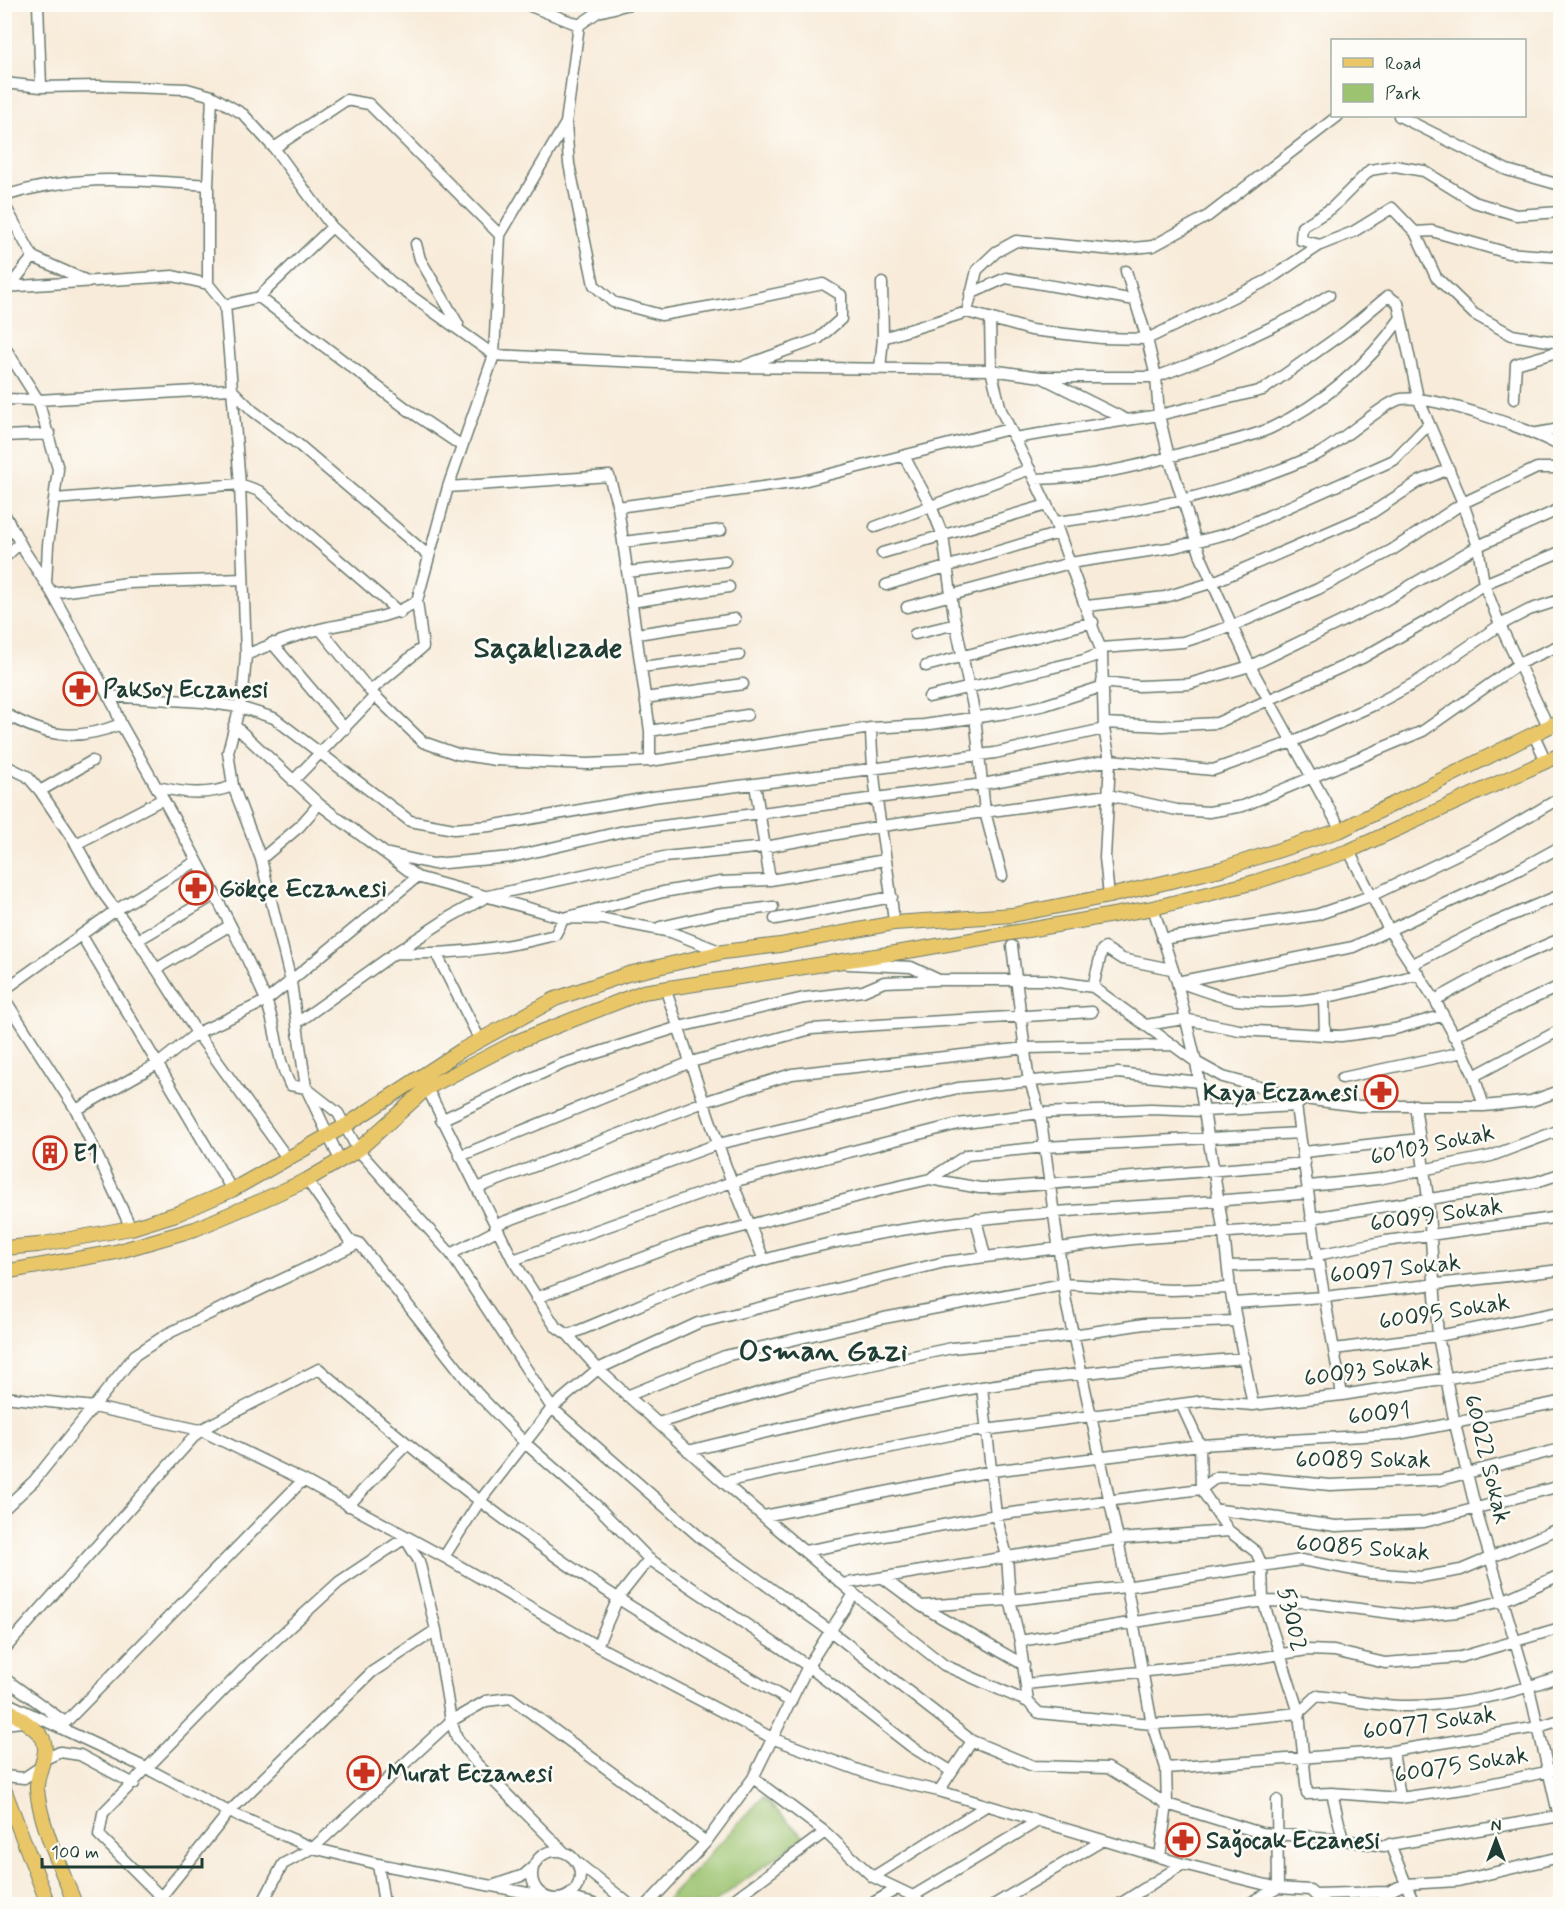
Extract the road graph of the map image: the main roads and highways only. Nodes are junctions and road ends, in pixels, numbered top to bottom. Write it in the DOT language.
graph roads {
  1 [pos="1554,723"];
  2 [pos="1560,755"];
  3 [pos="4,1248"];
  4 [pos="4,1272"];
  5 [pos="4,1706"];
  6 [pos="4,1789"];
  7 [pos="48,1905"];
  8 [pos="75,1905"];
  1 -- 3 [label="main road"];
  2 -- 4 [label="main road"];
  5 -- 8 [label="main road"];
  6 -- 7 [label="main road"];
}
